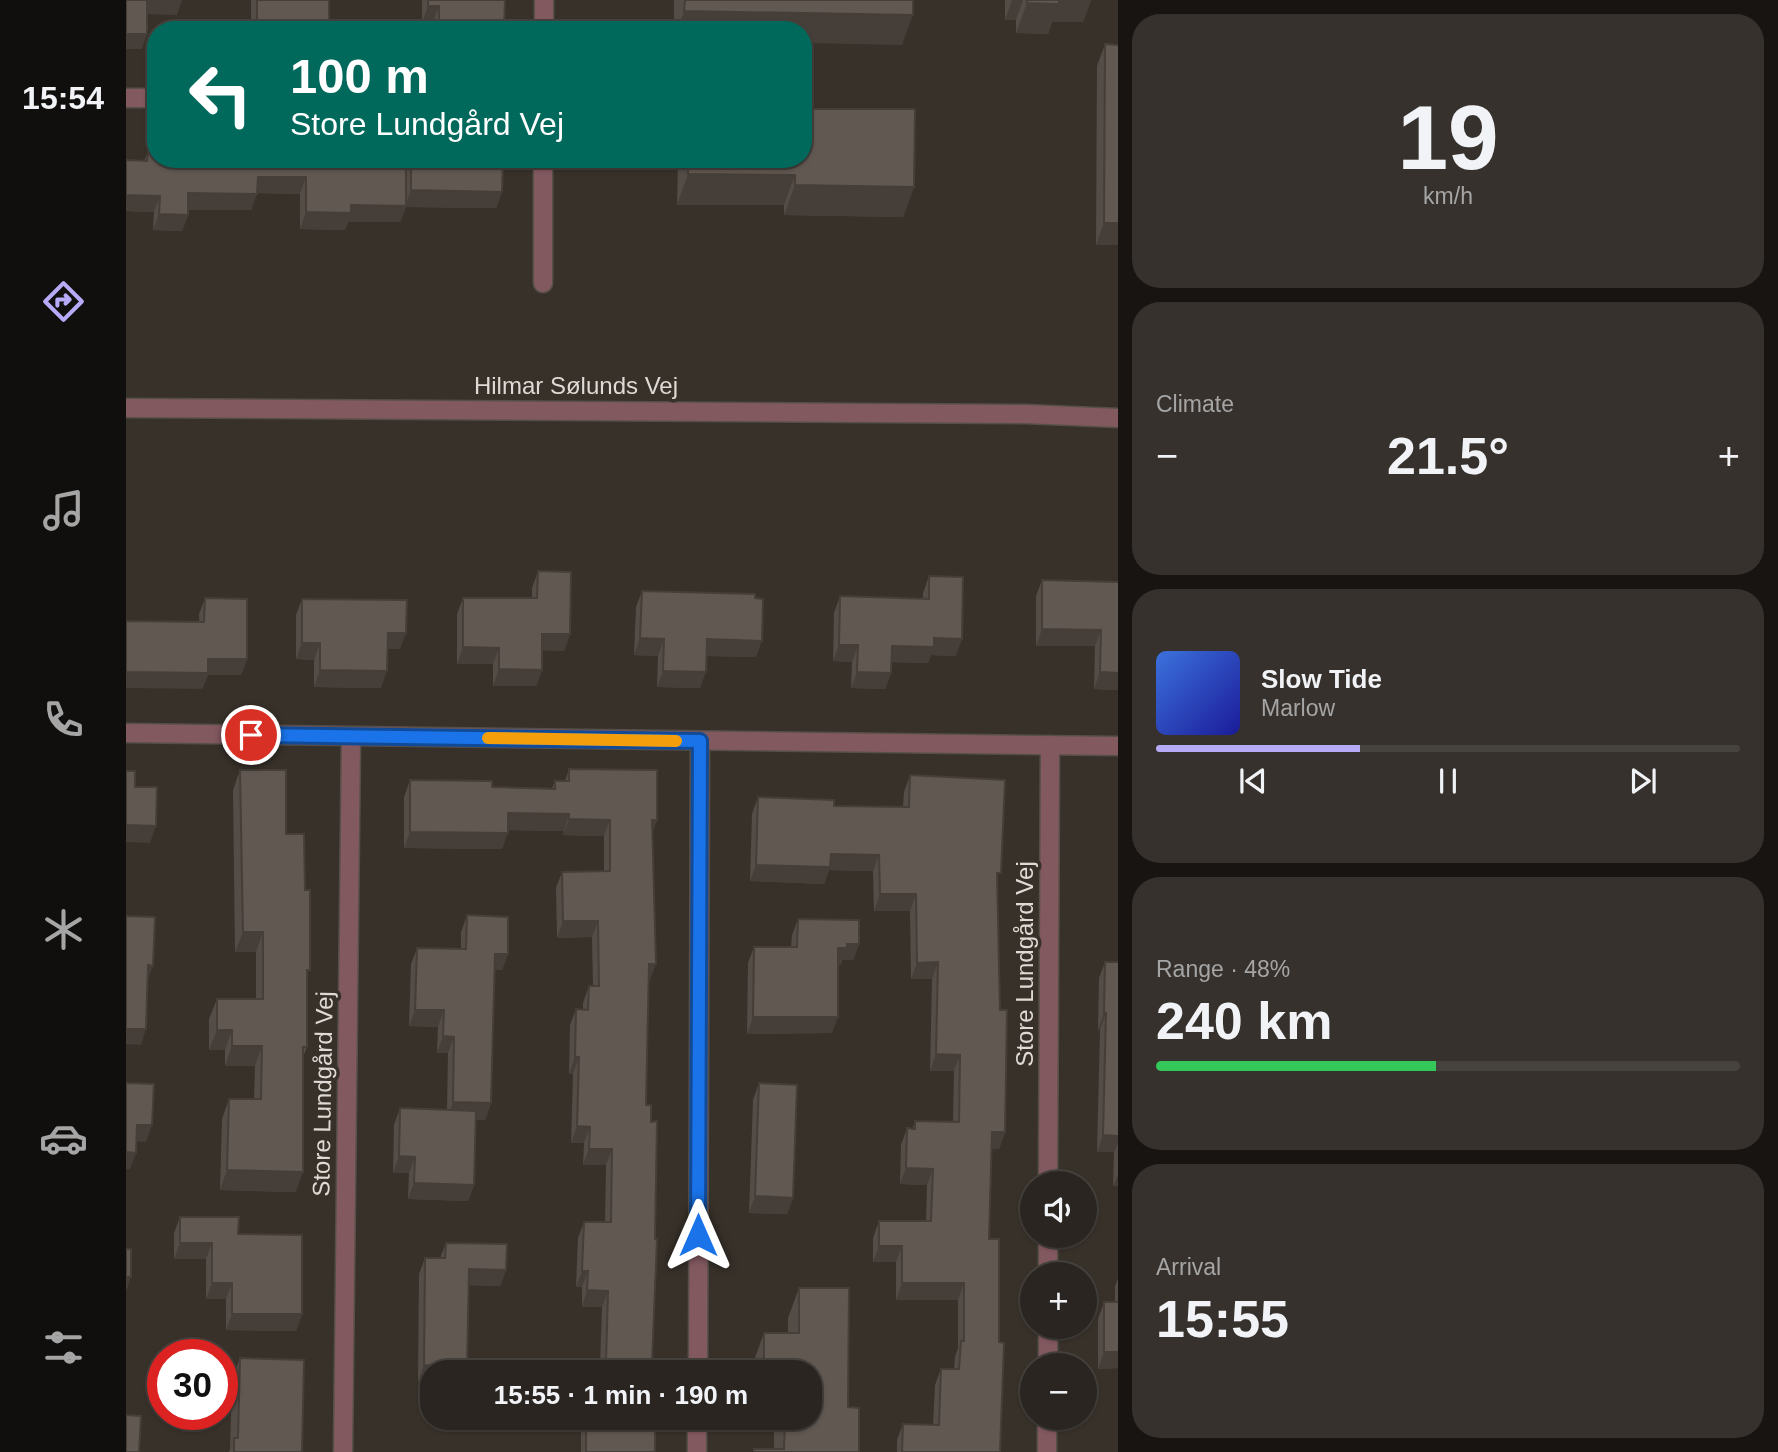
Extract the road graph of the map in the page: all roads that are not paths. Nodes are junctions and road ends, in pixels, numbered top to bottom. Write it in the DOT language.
graph roads {
  1 [pos="544,0"];
  2 [pos="544,21"];
  3 [pos="126,98"];
  4 [pos="147,98"];
  5 [pos="543,168"];
  6 [pos="542,284"];
  7 [pos="1118,407"];
  8 [pos="126,408"];
  9 [pos="1025,414"];
  10 [pos="1118,418"];
  11 [pos="126,733"];
  12 [pos="351,736"];
  13 [pos="700,741"];
  14 [pos="1050,745"];
  15 [pos="1118,746"];
  16 [pos="1048,1171"];
  17 [pos="698,1360"];
  18 [pos="698,1430"];
  19 [pos="1047,1430"];
  20 [pos="343,1452"];
  21 [pos="697,1452"];
  22 [pos="1047,1452"];
  1 -- 2 [label="street"];
  3 -- 4 [label="street"];
  5 -- 6 [label="street"];
  7 -- 9 [label="street, Hilmar Sølunds Vej"];
  8 -- 9 [label="street, Hilmar Sølunds Vej"];
  9 -- 10 [label="street, Hilmar Sølunds Vej"];
  11 -- 12 [label="street"];
  12 -- 13 [label="street"];
  12 -- 20 [label="street, Store Lundgård Vej"];
  13 -- 14 [label="street"];
  13 -- 17 [label="street"];
  14 -- 15 [label="street"];
  14 -- 16 [label="street, Store Lundgård Vej"];
  18 -- 21 [label="street"];
  19 -- 22 [label="street"];
}
